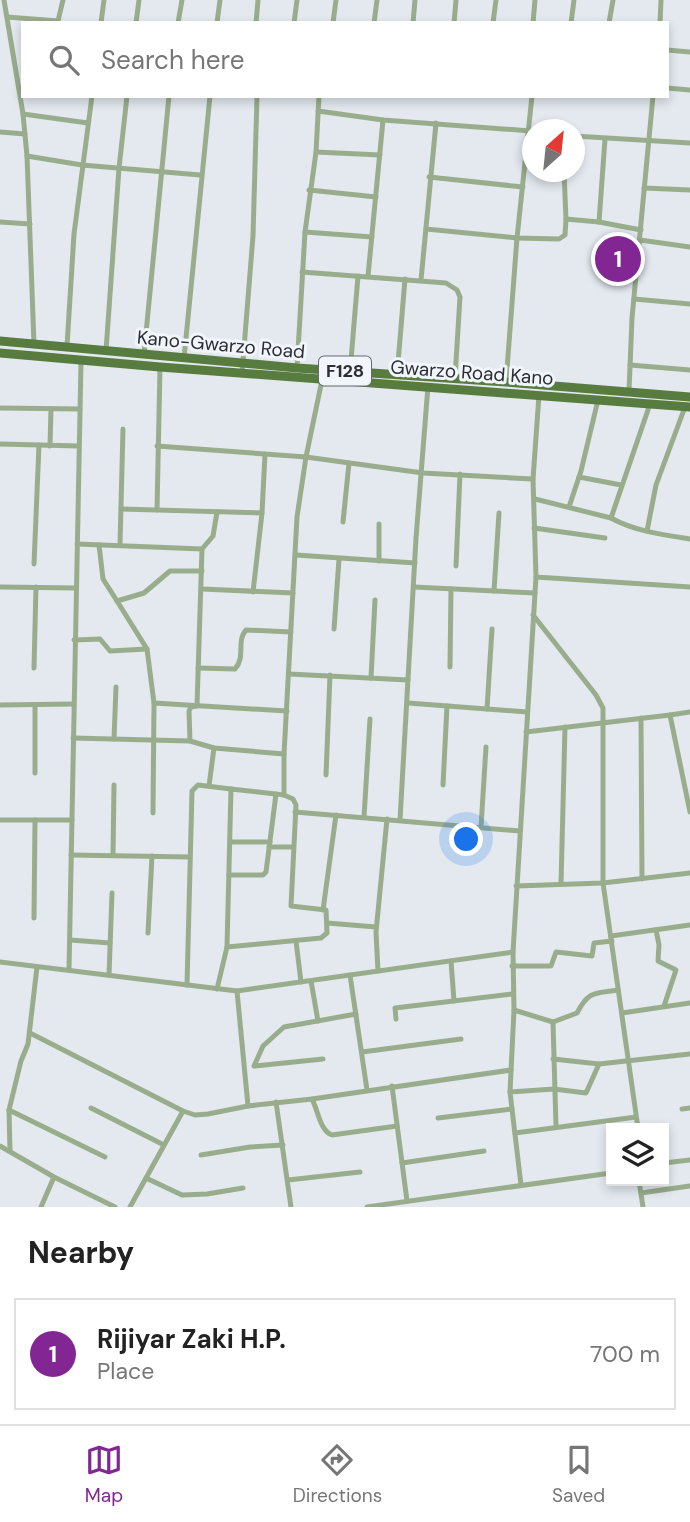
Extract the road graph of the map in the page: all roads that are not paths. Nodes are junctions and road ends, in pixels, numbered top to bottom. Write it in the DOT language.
graph roads {
  1 [pos="4,0"];
  2 [pos="62,0"];
  3 [pos="104,0"];
  4 [pos="139,0"];
  5 [pos="182,0"];
  6 [pos="220,0"];
  7 [pos="258,0"];
  8 [pos="297,0"];
  9 [pos="336,0"];
  10 [pos="377,0"];
  11 [pos="415,0"];
  12 [pos="456,0"];
  13 [pos="496,0"];
  14 [pos="535,0"];
  15 [pos="574,0"];
  16 [pos="613,0"];
  17 [pos="661,0"];
  18 [pos="7,17"];
  19 [pos="41,21"];
  20 [pos="54,21"];
  21 [pos="101,21"];
  22 [pos="136,21"];
  23 [pos="178,21"];
  24 [pos="217,21"];
  25 [pos="256,21"];
  26 [pos="294,21"];
  27 [pos="333,21"];
  28 [pos="374,21"];
  29 [pos="413,21"];
  30 [pos="454,21"];
  31 [pos="493,21"];
  32 [pos="533,21"];
  33 [pos="571,21"];
  34 [pos="609,21"];
  35 [pos="660,21"];
  36 [pos="8,27"];
  37 [pos="0,29"];
  38 [pos="669,50"];
  39 [pos="690,52"];
  40 [pos="19,69"];
  41 [pos="669,88"];
  42 [pos="690,90"];
  43 [pos="21,92"];
  44 [pos="22,98"];
  45 [pos="92,98"];
  46 [pos="127,98"];
  47 [pos="169,98"];
  48 [pos="210,98"];
  49 [pos="257,98"];
  50 [pos="319,98"];
  51 [pos="532,98"];
  52 [pos="653,98"];
  53 [pos="318,111"];
  54 [pos="23,114"];
  55 [pos="531,119"];
  56 [pos="383,120"];
  57 [pos="88,123"];
  58 [pos="436,123"];
  59 [pos="522,130"];
  60 [pos="0,132"];
  61 [pos="25,134"];
  62 [pos="585,137"];
  63 [pos="605,139"];
  64 [pos="649,139"];
  65 [pos="690,143"];
  66 [pos="316,152"];
  67 [pos="380,155"];
  68 [pos="27,156"];
  69 [pos="82,165"];
  70 [pos="119,168"];
  71 [pos="161,173"];
  72 [pos="200,175"];
  73 [pos="429,177"];
  74 [pos="524,182"];
  75 [pos="564,182"];
  76 [pos="523,187"];
  77 [pos="645,188"];
  78 [pos="309,190"];
  79 [pos="690,190"];
  80 [pos="376,197"];
  81 [pos="566,219"];
  82 [pos="0,222"];
  83 [pos="599,222"];
  84 [pos="30,224"];
  85 [pos="426,229"];
  86 [pos="641,230"];
  87 [pos="305,232"];
  88 [pos="372,237"];
  89 [pos="517,238"];
  90 [pos="640,240"];
  91 [pos="690,247"];
  92 [pos="302,272"];
  93 [pos="358,276"];
  94 [pos="368,276"];
  95 [pos="405,279"];
  96 [pos="421,280"];
  97 [pos="634,299"];
  98 [pos="690,304"];
  99 [pos="0,341"];
  100 [pos="34,344"];
  101 [pos="67,346"];
  102 [pos="106,351"];
  103 [pos="0,353"];
  104 [pos="144,354"];
  105 [pos="184,358"];
  106 [pos="81,361"];
  107 [pos="629,365"];
  108 [pos="160,367"];
  109 [pos="243,368"];
  110 [pos="297,368"];
  111 [pos="690,370"];
  112 [pos="350,372"];
  113 [pos="397,375"];
  114 [pos="455,378"];
  115 [pos="322,380"];
  116 [pos="506,382"];
  117 [pos="428,386"];
  118 [pos="629,391"];
  119 [pos="539,395"];
  120 [pos="690,397"];
  121 [pos="598,400"];
  122 [pos="650,404"];
  123 [pos="688,407"];
  124 [pos="0,408"];
  125 [pos="51,409"];
  126 [pos="80,409"];
  127 [pos="123,429"];
  128 [pos="0,444"];
  129 [pos="39,445"];
  130 [pos="50,446"];
  131 [pos="79,446"];
  132 [pos="157,446"];
  133 [pos="265,454"];
  134 [pos="306,457"];
  135 [pos="349,463"];
  136 [pos="423,473"];
  137 [pos="460,474"];
  138 [pos="579,477"];
  139 [pos="533,479"];
  140 [pos="621,485"];
  141 [pos="535,499"];
  142 [pos="569,507"];
  143 [pos="121,509"];
  144 [pos="156,510"];
  145 [pos="217,512"];
  146 [pos="262,513"];
  147 [pos="499,513"];
  148 [pos="611,518"];
  149 [pos="343,522"];
  150 [pos="379,524"];
  151 [pos="534,528"];
  152 [pos="647,531"];
  153 [pos="605,538"];
  154 [pos="690,539"];
  155 [pos="77,544"];
  156 [pos="120,544"];
  157 [pos="99,545"];
  158 [pos="202,549"];
  159 [pos="296,555"];
  160 [pos="339,559"];
  161 [pos="379,561"];
  162 [pos="415,563"];
  163 [pos="34,564"];
  164 [pos="456,566"];
  165 [pos="202,571"];
  166 [pos="536,577"];
  167 [pos="0,587"];
  168 [pos="36,587"];
  169 [pos="414,587"];
  170 [pos="690,587"];
  171 [pos="76,588"];
  172 [pos="202,589"];
  173 [pos="451,589"];
  174 [pos="494,591"];
  175 [pos="253,592"];
  176 [pos="293,593"];
  177 [pos="535,593"];
  178 [pos="375,600"];
  179 [pos="117,601"];
  180 [pos="533,615"];
  181 [pos="334,629"];
  182 [pos="492,629"];
  183 [pos="291,632"];
  184 [pos="74,640"];
  185 [pos="146,649"];
  186 [pos="450,667"];
  187 [pos="34,668"];
  188 [pos="198,668"];
  189 [pos="289,674"];
  190 [pos="330,675"];
  191 [pos="371,678"];
  192 [pos="408,680"];
  193 [pos="116,687"];
  194 [pos="408,703"];
  195 [pos="73,704"];
  196 [pos="155,704"];
  197 [pos="0,705"];
  198 [pos="35,705"];
  199 [pos="197,706"];
  200 [pos="447,706"];
  201 [pos="487,709"];
  202 [pos="287,710"];
  203 [pos="527,712"];
  204 [pos="690,712"];
  205 [pos="670,715"];
  206 [pos="641,718"];
  207 [pos="370,719"];
  208 [pos="603,723"];
  209 [pos="565,727"];
  210 [pos="526,732"];
  211 [pos="73,738"];
  212 [pos="114,739"];
  213 [pos="154,740"];
  214 [pos="190,741"];
  215 [pos="486,747"];
  216 [pos="215,748"];
  217 [pos="284,754"];
  218 [pos="690,767"];
  219 [pos="681,768"];
  220 [pos="35,773"];
  221 [pos="326,775"];
  222 [pos="114,785"];
  223 [pos="443,785"];
  224 [pos="209,786"];
  225 [pos="231,789"];
  226 [pos="276,794"];
  227 [pos="284,795"];
  228 [pos="295,812"];
  229 [pos="690,812"];
  230 [pos="153,813"];
  231 [pos="336,815"];
  232 [pos="364,817"];
  233 [pos="387,819"];
  234 [pos="0,820"];
  235 [pos="36,820"];
  236 [pos="72,820"];
  237 [pos="400,820"];
  238 [pos="481,827"];
  239 [pos="520,831"];
  240 [pos="230,842"];
  241 [pos="270,845"];
  242 [pos="293,848"];
  243 [pos="71,855"];
  244 [pos="113,855"];
  245 [pos="152,856"];
  246 [pos="191,857"];
  247 [pos="690,873"];
  248 [pos="229,875"];
  249 [pos="642,879"];
  250 [pos="603,883"];
  251 [pos="561,884"];
  252 [pos="516,886"];
  253 [pos="112,893"];
  254 [pos="323,910"];
  255 [pos="34,918"];
  256 [pos="327,923"];
  257 [pos="690,925"];
  258 [pos="376,928"];
  259 [pos="656,930"];
  260 [pos="148,933"];
  261 [pos="611,939"];
  262 [pos="70,940"];
  263 [pos="296,941"];
  264 [pos="110,943"];
  265 [pos="227,947"];
  266 [pos="513,953"];
  267 [pos="451,961"];
  268 [pos="0,962"];
  269 [pos="512,966"];
  270 [pos="37,967"];
  271 [pos="69,970"];
  272 [pos="377,971"];
  273 [pos="109,975"];
  274 [pos="350,975"];
  275 [pos="312,981"];
  276 [pos="301,982"];
  277 [pos="187,985"];
  278 [pos="217,989"];
  279 [pos="618,990"];
  280 [pos="237,991"];
  281 [pos="512,994"];
  282 [pos="454,1001"];
  283 [pos="690,1003"];
  284 [pos="664,1006"];
  285 [pos="514,1010"];
  286 [pos="622,1013"];
  287 [pos="356,1014"];
  288 [pos="396,1019"];
  289 [pos="318,1021"];
  290 [pos="553,1022"];
  291 [pos="30,1033"];
  292 [pos="461,1039"];
  293 [pos="362,1052"];
  294 [pos="690,1054"];
  295 [pos="323,1059"];
  296 [pos="553,1059"];
  297 [pos="629,1061"];
  298 [pos="599,1064"];
  299 [pos="254,1066"];
  300 [pos="245,1068"];
  301 [pos="511,1070"];
  302 [pos="392,1086"];
  303 [pos="554,1089"];
  304 [pos="367,1090"];
  305 [pos="510,1092"];
  306 [pos="312,1099"];
  307 [pos="276,1102"];
  308 [pos="248,1105"];
  309 [pos="91,1108"];
  310 [pos="690,1108"];
  311 [pos="512,1109"];
  312 [pos="682,1109"];
  313 [pos="9,1110"];
  314 [pos="183,1111"];
  315 [pos="636,1116"];
  316 [pos="438,1118"];
  317 [pos="637,1123"];
  318 [pos="397,1126"];
  319 [pos="556,1127"];
  320 [pos="515,1133"];
  321 [pos="164,1145"];
  322 [pos="283,1145"];
  323 [pos="0,1146"];
  324 [pos="10,1151"];
  325 [pos="484,1151"];
  326 [pos="201,1155"];
  327 [pos="105,1157"];
  328 [pos="690,1160"];
  329 [pos="669,1162"];
  330 [pos="402,1163"];
  331 [pos="360,1172"];
  332 [pos="606,1174"];
  333 [pos="54,1177"];
  334 [pos="146,1178"];
  335 [pos="288,1180"];
  336 [pos="522,1185"];
  337 [pos="640,1186"];
  338 [pos="690,1186"];
  339 [pos="243,1188"];
  340 [pos="641,1193"];
  341 [pos="407,1201"];
  342 [pos="113,1206"];
  343 [pos="41,1207"];
  344 [pos="130,1207"];
  345 [pos="291,1207"];
  346 [pos="367,1207"];
  347 [pos="643,1207"];
  1 -- 18 [label="street"];
  2 -- 20 [label="street"];
  3 -- 21 [label="street"];
  4 -- 22 [label="street"];
  5 -- 23 [label="street"];
  6 -- 24 [label="street"];
  7 -- 25 [label="street"];
  8 -- 26 [label="street"];
  9 -- 27 [label="street"];
  10 -- 28 [label="street"];
  11 -- 29 [label="street"];
  12 -- 30 [label="street"];
  13 -- 31 [label="street"];
  14 -- 32 [label="street"];
  15 -- 33 [label="street"];
  16 -- 34 [label="street"];
  17 -- 35 [label="street"];
  18 -- 19 [label="street"];
  18 -- 36 [label="street"];
  36 -- 37 [label="street"];
  36 -- 40 [label="street"];
  38 -- 39 [label="street"];
  40 -- 43 [label="street"];
  41 -- 42 [label="street"];
  44 -- 54 [label="street"];
  45 -- 57 [label="street"];
  46 -- 70 [label="street"];
  47 -- 71 [label="street"];
  48 -- 72 [label="street"];
  49 -- 109 [label="street"];
  50 -- 53 [label="street"];
  51 -- 55 [label="street"];
  52 -- 64 [label="street"];
  53 -- 56 [label="street"];
  53 -- 66 [label="street"];
  54 -- 57 [label="street"];
  54 -- 61 [label="street"];
  56 -- 58 [label="street"];
  56 -- 67 [label="street"];
  57 -- 69 [label="street"];
  58 -- 59 [label="street"];
  58 -- 73 [label="street"];
  60 -- 61 [label="street"];
  61 -- 68 [label="street"];
  62 -- 63 [label="street"];
  63 -- 64 [label="street"];
  63 -- 83 [label="street"];
  64 -- 65 [label="street"];
  64 -- 77 [label="street"];
  66 -- 67 [label="street"];
  66 -- 78 [label="street"];
  67 -- 80 [label="street"];
  68 -- 69 [label="street"];
  68 -- 84 [label="street"];
  69 -- 70 [label="street"];
  69 -- 101 [label="street"];
  70 -- 71 [label="street"];
  70 -- 102 [label="street"];
  71 -- 72 [label="street"];
  71 -- 104 [label="street"];
  72 -- 105 [label="street"];
  73 -- 76 [label="street"];
  73 -- 85 [label="street"];
  74 -- 76 [label="street"];
  75 -- 81 [label="street"];
  76 -- 89 [label="street"];
  77 -- 79 [label="street"];
  77 -- 86 [label="street"];
  78 -- 80 [label="street"];
  78 -- 87 [label="street"];
  80 -- 88 [label="street"];
  81 -- 83 [label="street"];
  81 -- 89 [label="street"];
  82 -- 84 [label="street"];
  83 -- 86 [label="street"];
  84 -- 100 [label="street"];
  85 -- 89 [label="street"];
  85 -- 96 [label="street"];
  86 -- 90 [label="street"];
  87 -- 88 [label="street"];
  87 -- 92 [label="street"];
  88 -- 94 [label="street"];
  89 -- 116 [label="street"];
  90 -- 91 [label="street"];
  90 -- 97 [label="street"];
  92 -- 93 [label="street"];
  92 -- 110 [label="street"];
  93 -- 94 [label="street"];
  93 -- 112 [label="street"];
  94 -- 95 [label="street"];
  95 -- 96 [label="street"];
  95 -- 113 [label="street"];
  96 -- 114 [label="street"];
  97 -- 98 [label="street"];
  97 -- 107 [label="street"];
  99 -- 100 [label="main road, Kano-Gwarzo Road / F128"];
  100 -- 101 [label="main road, Kano-Gwarzo Road / F128"];
  101 -- 102 [label="main road, Kano-Gwarzo Road / F128"];
  102 -- 104 [label="main road, Kano-Gwarzo Road / F128"];
  103 -- 106 [label="main road, Gwarzo Road Kano / F128"];
  104 -- 105 [label="main road, Kano-Gwarzo Road / F128"];
  105 -- 109 [label="main road, Kano-Gwarzo Road / F128"];
  106 -- 108 [label="main road, Gwarzo Road Kano / F128"];
  106 -- 126 [label="street"];
  107 -- 111 [label="street"];
  107 -- 118 [label="street"];
  108 -- 109 [label="main road, Gwarzo Road Kano / F128"];
  108 -- 132 [label="street"];
  109 -- 110 [label="main road, Kano-Gwarzo Road / F128"];
  109 -- 115 [label="main road, Gwarzo Road Kano / F128"];
  110 -- 112 [label="main road, Kano-Gwarzo Road / F128"];
  112 -- 113 [label="main road, Kano-Gwarzo Road / F128"];
  113 -- 114 [label="main road, Kano-Gwarzo Road / F128"];
  114 -- 116 [label="main road, Kano-Gwarzo Road / F128"];
  115 -- 117 [label="main road, Gwarzo Road Kano / F128"];
  115 -- 134 [label="street"];
  116 -- 118 [label="main road, Kano-Gwarzo Road / F128"];
  117 -- 119 [label="main road, Gwarzo Road Kano / F128"];
  117 -- 136 [label="street"];
  118 -- 120 [label="main road, Kano-Gwarzo Road / F128"];
  119 -- 121 [label="main road, Gwarzo Road Kano / F128"];
  119 -- 139 [label="street"];
  121 -- 122 [label="main road, Gwarzo Road Kano / F128"];
  121 -- 138 [label="street"];
  122 -- 123 [label="main road, Gwarzo Road Kano / F128"];
  122 -- 140 [label="street"];
  123 -- 152 [label="street"];
  124 -- 125 [label="street"];
  125 -- 126 [label="street"];
  125 -- 130 [label="street"];
  126 -- 131 [label="street"];
  127 -- 143 [label="street"];
  128 -- 129 [label="street"];
  129 -- 130 [label="street"];
  129 -- 163 [label="street"];
  130 -- 131 [label="street"];
  131 -- 155 [label="street"];
  132 -- 133 [label="street"];
  132 -- 144 [label="street"];
  133 -- 134 [label="street"];
  133 -- 146 [label="street"];
  134 -- 135 [label="street"];
  134 -- 159 [label="street"];
  135 -- 136 [label="street"];
  135 -- 149 [label="street"];
  136 -- 137 [label="street"];
  136 -- 162 [label="street"];
  137 -- 139 [label="street"];
  137 -- 164 [label="street"];
  138 -- 140 [label="street"];
  138 -- 142 [label="street"];
  139 -- 141 [label="street"];
  140 -- 148 [label="street"];
  141 -- 142 [label="street"];
  141 -- 151 [label="street"];
  142 -- 148 [label="street"];
  143 -- 144 [label="street"];
  143 -- 156 [label="street"];
  144 -- 145 [label="street"];
  145 -- 146 [label="street"];
  145 -- 158 [label="street"];
  146 -- 175 [label="street"];
  147 -- 174 [label="street"];
  148 -- 152 [label="street"];
  150 -- 161 [label="street"];
  151 -- 153 [label="street"];
  151 -- 166 [label="street"];
  152 -- 154 [label="street"];
  155 -- 157 [label="street"];
  155 -- 171 [label="street"];
  156 -- 157 [label="street"];
  156 -- 158 [label="street"];
  157 -- 179 [label="street"];
  158 -- 165 [label="street"];
  159 -- 160 [label="street"];
  159 -- 176 [label="street"];
  160 -- 161 [label="street"];
  160 -- 181 [label="street"];
  161 -- 162 [label="street"];
  162 -- 169 [label="street"];
  165 -- 172 [label="street"];
  165 -- 179 [label="street"];
  166 -- 170 [label="street"];
  166 -- 177 [label="street"];
  167 -- 168 [label="street"];
  168 -- 171 [label="street"];
  168 -- 187 [label="street"];
  169 -- 173 [label="street"];
  169 -- 192 [label="street"];
  171 -- 184 [label="street"];
  172 -- 175 [label="street"];
  172 -- 188 [label="street"];
  173 -- 174 [label="street"];
  173 -- 186 [label="street"];
  174 -- 177 [label="street"];
  175 -- 176 [label="street"];
  176 -- 183 [label="street"];
  177 -- 180 [label="street"];
  178 -- 191 [label="street"];
  179 -- 185 [label="street"];
  180 -- 203 [label="street"];
  180 -- 208 [label="street"];
  182 -- 201 [label="street"];
  183 -- 188 [label="street"];
  183 -- 189 [label="street"];
  184 -- 185 [label="street"];
  184 -- 195 [label="street"];
  185 -- 196 [label="street"];
  188 -- 199 [label="street"];
  189 -- 190 [label="street"];
  189 -- 202 [label="street"];
  190 -- 191 [label="street"];
  190 -- 221 [label="street"];
  191 -- 192 [label="street"];
  192 -- 194 [label="street"];
  193 -- 212 [label="street"];
  194 -- 200 [label="street"];
  194 -- 237 [label="street"];
  195 -- 198 [label="street"];
  195 -- 211 [label="street"];
  196 -- 199 [label="street"];
  196 -- 213 [label="street"];
  197 -- 198 [label="street"];
  198 -- 220 [label="street"];
  199 -- 202 [label="street"];
  199 -- 214 [label="street"];
  200 -- 201 [label="street"];
  200 -- 223 [label="street"];
  201 -- 203 [label="street"];
  202 -- 217 [label="street"];
  203 -- 210 [label="street"];
  204 -- 205 [label="street"];
  205 -- 206 [label="street"];
  205 -- 219 [label="street"];
  206 -- 208 [label="street"];
  206 -- 249 [label="street"];
  207 -- 232 [label="street"];
  208 -- 209 [label="street"];
  208 -- 250 [label="street"];
  209 -- 210 [label="street"];
  209 -- 251 [label="street"];
  210 -- 239 [label="street"];
  211 -- 212 [label="street"];
  211 -- 236 [label="street"];
  212 -- 213 [label="street"];
  213 -- 214 [label="street"];
  213 -- 230 [label="street"];
  214 -- 216 [label="street"];
  215 -- 238 [label="street"];
  216 -- 217 [label="street"];
  216 -- 224 [label="street"];
  217 -- 227 [label="street"];
  218 -- 219 [label="street"];
  219 -- 229 [label="street"];
  222 -- 244 [label="street"];
  224 -- 225 [label="street"];
  224 -- 246 [label="street"];
  225 -- 226 [label="street"];
  225 -- 240 [label="street"];
  226 -- 227 [label="street"];
  226 -- 241 [label="street"];
  227 -- 228 [label="street"];
  228 -- 231 [label="street"];
  228 -- 242 [label="street"];
  231 -- 232 [label="street"];
  231 -- 254 [label="street"];
  232 -- 233 [label="street"];
  233 -- 237 [label="street"];
  233 -- 258 [label="street"];
  234 -- 235 [label="street"];
  235 -- 236 [label="street"];
  235 -- 255 [label="street"];
  236 -- 243 [label="street"];
  237 -- 238 [label="street"];
  238 -- 239 [label="street"];
  239 -- 252 [label="street"];
  240 -- 241 [label="street"];
  240 -- 248 [label="street"];
  241 -- 242 [label="street"];
  241 -- 248 [label="street"];
  242 -- 254 [label="street"];
  243 -- 244 [label="street"];
  243 -- 262 [label="street"];
  244 -- 245 [label="street"];
  245 -- 246 [label="street"];
  245 -- 260 [label="street"];
  246 -- 277 [label="street"];
  247 -- 249 [label="street"];
  248 -- 265 [label="street"];
  249 -- 250 [label="street"];
  250 -- 251 [label="street"];
  250 -- 261 [label="street"];
  251 -- 252 [label="street"];
  252 -- 266 [label="street"];
  253 -- 264 [label="street"];
  254 -- 256 [label="street"];
  256 -- 258 [label="street"];
  256 -- 263 [label="street"];
  257 -- 259 [label="street"];
  258 -- 272 [label="street"];
  259 -- 261 [label="street"];
  259 -- 284 [label="street"];
  261 -- 269 [label="street"];
  261 -- 279 [label="street"];
  262 -- 264 [label="street"];
  262 -- 271 [label="street"];
  263 -- 265 [label="street"];
  263 -- 276 [label="street"];
  264 -- 273 [label="street"];
  265 -- 278 [label="street"];
  266 -- 267 [label="street"];
  266 -- 269 [label="street"];
  267 -- 272 [label="street"];
  267 -- 282 [label="street"];
  268 -- 270 [label="street"];
  269 -- 281 [label="street"];
  270 -- 271 [label="street"];
  270 -- 291 [label="street"];
  271 -- 273 [label="street"];
  272 -- 274 [label="street"];
  273 -- 277 [label="street"];
  274 -- 275 [label="street"];
  274 -- 287 [label="street"];
  275 -- 276 [label="street"];
  275 -- 289 [label="street"];
  276 -- 280 [label="street"];
  277 -- 278 [label="street"];
  278 -- 280 [label="street"];
  279 -- 286 [label="street"];
  279 -- 290 [label="street"];
  280 -- 300 [label="street"];
  281 -- 282 [label="street"];
  281 -- 285 [label="street"];
  282 -- 288 [label="street"];
  283 -- 284 [label="street"];
  284 -- 286 [label="street"];
  285 -- 290 [label="street"];
  285 -- 301 [label="street"];
  286 -- 297 [label="street"];
  287 -- 289 [label="street"];
  287 -- 293 [label="street"];
  289 -- 299 [label="street"];
  290 -- 296 [label="street"];
  291 -- 313 [label="street"];
  291 -- 314 [label="street"];
  292 -- 293 [label="street"];
  293 -- 304 [label="street"];
  294 -- 297 [label="street"];
  295 -- 299 [label="street"];
  296 -- 298 [label="street"];
  296 -- 303 [label="street"];
  297 -- 298 [label="street"];
  297 -- 315 [label="street"];
  298 -- 303 [label="street"];
  299 -- 300 [label="street"];
  300 -- 308 [label="street"];
  301 -- 302 [label="street"];
  301 -- 305 [label="street"];
  302 -- 304 [label="street"];
  302 -- 318 [label="street"];
  303 -- 305 [label="street"];
  303 -- 319 [label="street"];
  304 -- 306 [label="street"];
  305 -- 311 [label="street"];
  306 -- 307 [label="street"];
  306 -- 318 [label="street"];
  307 -- 308 [label="street"];
  307 -- 322 [label="street"];
  308 -- 314 [label="street"];
  309 -- 321 [label="street"];
  310 -- 312 [label="street"];
  311 -- 316 [label="street"];
  311 -- 320 [label="street"];
  313 -- 324 [label="street"];
  313 -- 327 [label="street"];
  314 -- 321 [label="street"];
  315 -- 317 [label="street"];
  315 -- 319 [label="street"];
  318 -- 330 [label="street"];
  319 -- 320 [label="street"];
  320 -- 336 [label="street"];
  321 -- 334 [label="street"];
  322 -- 326 [label="street"];
  322 -- 335 [label="street"];
  323 -- 324 [label="street"];
  324 -- 333 [label="street"];
  325 -- 330 [label="street"];
  328 -- 329 [label="street"];
  330 -- 341 [label="street"];
  331 -- 335 [label="street"];
  332 -- 336 [label="street"];
  333 -- 342 [label="street"];
  333 -- 343 [label="street"];
  334 -- 339 [label="street"];
  334 -- 344 [label="street"];
  335 -- 345 [label="street"];
  336 -- 341 [label="street"];
  337 -- 340 [label="street"];
  338 -- 340 [label="street"];
  340 -- 347 [label="street"];
  341 -- 346 [label="street"];
}
